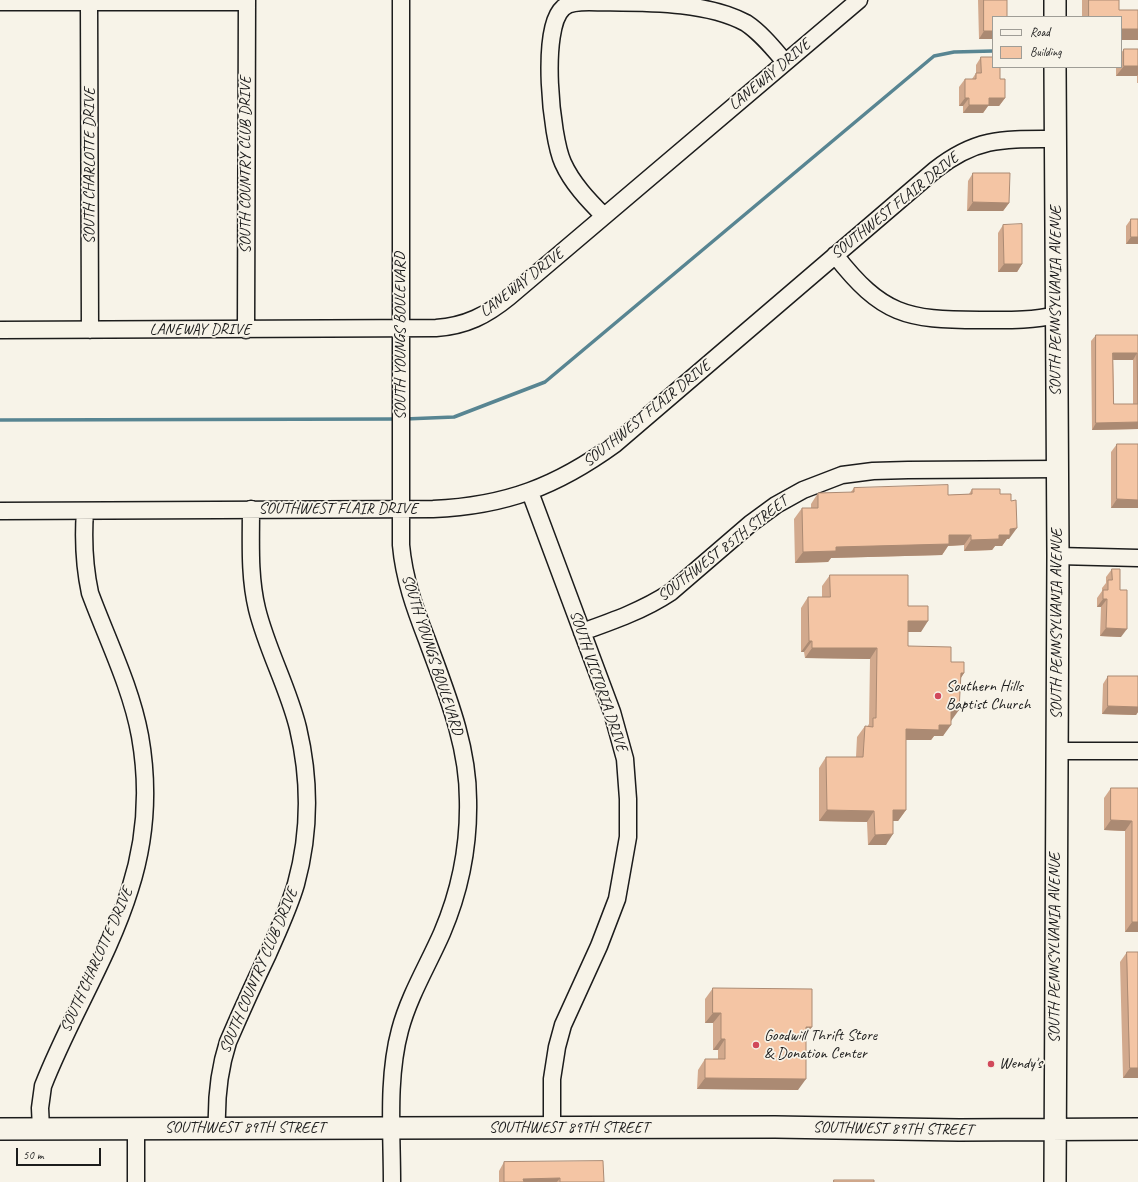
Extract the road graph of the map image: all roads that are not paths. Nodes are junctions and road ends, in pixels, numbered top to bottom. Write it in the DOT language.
graph roads {
  1 [pos="401,0"];
  2 [pos="859,0"];
  3 [pos="1055,0"];
  4 [pos="247,1"];
  5 [pos="0,2"];
  6 [pos="90,2"];
  7 [pos="1055,16"];
  8 [pos="785,62"];
  9 [pos="1055,68"];
  10 [pos="1055,139"];
  11 [pos="604,216"];
  12 [pos="835,255"];
  13 [pos="1056,315"];
  14 [pos="401,329"];
  15 [pos="0,330"];
  16 [pos="90,330"];
  17 [pos="246,330"];
  18 [pos="1058,469"];
  19 [pos="530,492"];
  20 [pos="251,509"];
  21 [pos="401,509"];
  22 [pos="85,510"];
  23 [pos="0,511"];
  24 [pos="1058,556"];
  25 [pos="1138,558"];
  26 [pos="582,632"];
  27 [pos="1057,751"];
  28 [pos="1138,751"];
  29 [pos="136,1128"];
  30 [pos="217,1128"];
  31 [pos="392,1128"];
  32 [pos="552,1128"];
  33 [pos="0,1129"];
  34 [pos="41,1129"];
  35 [pos="1054,1129"];
  36 [pos="1138,1129"];
  37 [pos="136,1182"];
  38 [pos="392,1182"];
  39 [pos="1055,1182"];
  1 -- 14 [label="street, SOUTH YOUNGS BOULEVARD"];
  2 -- 8 [label="street, LANEWAY DRIVE"];
  3 -- 7 [label="main road"];
  4 -- 6 [label="street"];
  4 -- 17 [label="street, SOUTH COUNTRY CLUB DRIVE"];
  5 -- 6 [label="street"];
  6 -- 16 [label="street, SOUTH CHARLOTTE DRIVE"];
  8 -- 11 [label="street, LANEWAY DRIVE"];
  8 -- 11 [label="street"];
  9 -- 10 [label="main road, SOUTH PENNSYLVANIA AVENUE"];
  10 -- 12 [label="street, SOUTHWEST FLAIR DRIVE"];
  10 -- 13 [label="main road, SOUTH PENNSYLVANIA AVENUE"];
  11 -- 14 [label="street, LANEWAY DRIVE"];
  12 -- 13 [label="street"];
  12 -- 19 [label="street, SOUTHWEST FLAIR DRIVE"];
  13 -- 18 [label="main road, SOUTH PENNSYLVANIA AVENUE"];
  14 -- 17 [label="street, LANEWAY DRIVE"];
  14 -- 21 [label="street, SOUTH YOUNGS BOULEVARD"];
  15 -- 16 [label="street, LANEWAY DRIVE"];
  16 -- 17 [label="street, LANEWAY DRIVE"];
  18 -- 24 [label="main road, SOUTH PENNSYLVANIA AVENUE"];
  18 -- 26 [label="street, SOUTHWEST 85TH STREET"];
  19 -- 21 [label="street, SOUTHWEST FLAIR DRIVE"];
  19 -- 26 [label="street, SOUTH VICTORIA DRIVE"];
  20 -- 21 [label="street, SOUTHWEST FLAIR DRIVE"];
  20 -- 22 [label="street, SOUTHWEST FLAIR DRIVE"];
  20 -- 30 [label="street, SOUTH COUNTRY CLUB DRIVE"];
  21 -- 31 [label="street, SOUTH YOUNGS BOULEVARD"];
  22 -- 23 [label="street, SOUTHWEST FLAIR DRIVE"];
  22 -- 34 [label="street, SOUTH CHARLOTTE DRIVE"];
  24 -- 25 [label="street"];
  24 -- 27 [label="main road, SOUTH PENNSYLVANIA AVENUE"];
  26 -- 32 [label="street, SOUTH VICTORIA DRIVE"];
  27 -- 28 [label="street"];
  27 -- 35 [label="main road, SOUTH PENNSYLVANIA AVENUE"];
  29 -- 30 [label="main road, SOUTHWEST 89TH STREET"];
  29 -- 34 [label="main road, SOUTHWEST 89TH STREET"];
  29 -- 37 [label="street"];
  30 -- 31 [label="main road, SOUTHWEST 89TH STREET"];
  31 -- 32 [label="main road, SOUTHWEST 89TH STREET"];
  31 -- 38 [label="street, SOUTH YOUNGS BOULEVARD"];
  32 -- 35 [label="main road, SOUTHWEST 89TH STREET"];
  33 -- 34 [label="main road, SOUTHWEST 89TH STREET"];
  35 -- 36 [label="main road, SOUTHWEST 89TH STREET"];
  35 -- 39 [label="main road, SOUTH PENNSYLVANIA AVENUE"];
}
